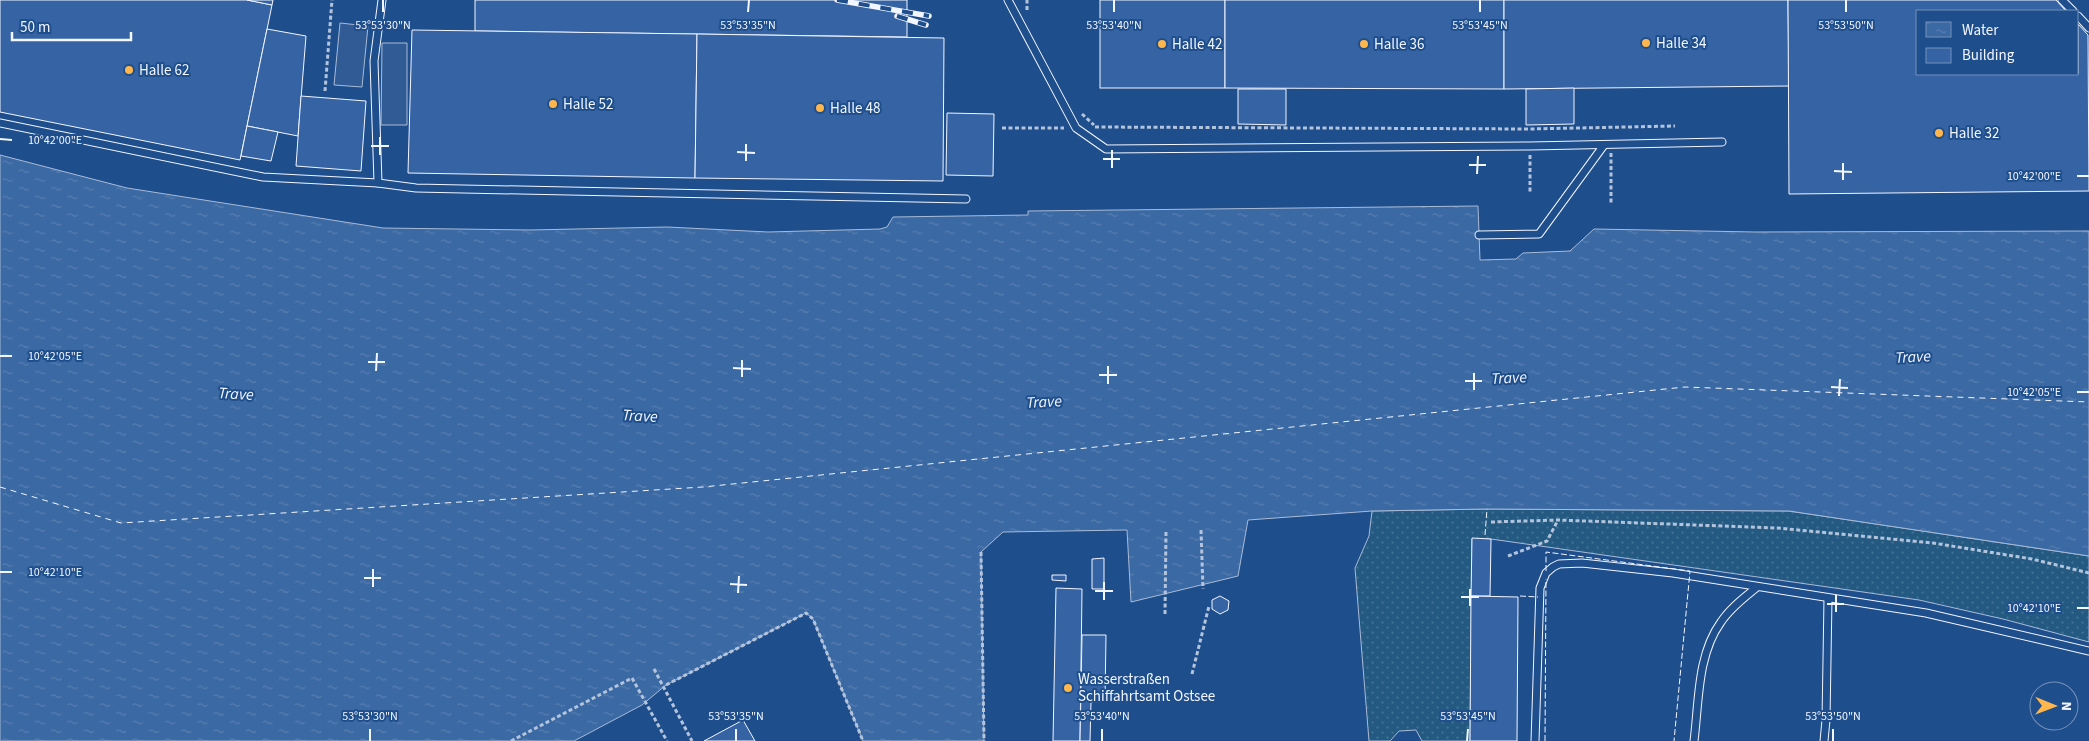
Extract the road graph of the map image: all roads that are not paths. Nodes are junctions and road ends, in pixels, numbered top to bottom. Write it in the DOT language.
graph roads {
  1 [pos="382,0"];
  2 [pos="1008,0"];
  3 [pos="2062,0"];
  4 [pos="2072,10"];
  5 [pos="2079,17"];
  6 [pos="2089,28"];
  7 [pos="0,123"];
  8 [pos="1722,142"];
  9 [pos="1608,145"];
  10 [pos="378,183"];
  11 [pos="966,199"];
  12 [pos="1479,235"];
  13 [pos="1757,587"];
  14 [pos="1828,598"];
  15 [pos="2089,652"];
  16 [pos="1535,741"];
  17 [pos="1694,741"];
  18 [pos="1824,741"];
  1 -- 10 [label="lane"];
  2 -- 9 [label="lane"];
  3 -- 4 [label="lane"];
  5 -- 6 [label="lane"];
  7 -- 10 [label="lane"];
  8 -- 9 [label="lane"];
  9 -- 12 [label="lane"];
  10 -- 11 [label="lane"];
  13 -- 14 [label="lane"];
  13 -- 16 [label="lane"];
  13 -- 17 [label="lane"];
  14 -- 15 [label="lane"];
  14 -- 18 [label="lane"];
}
